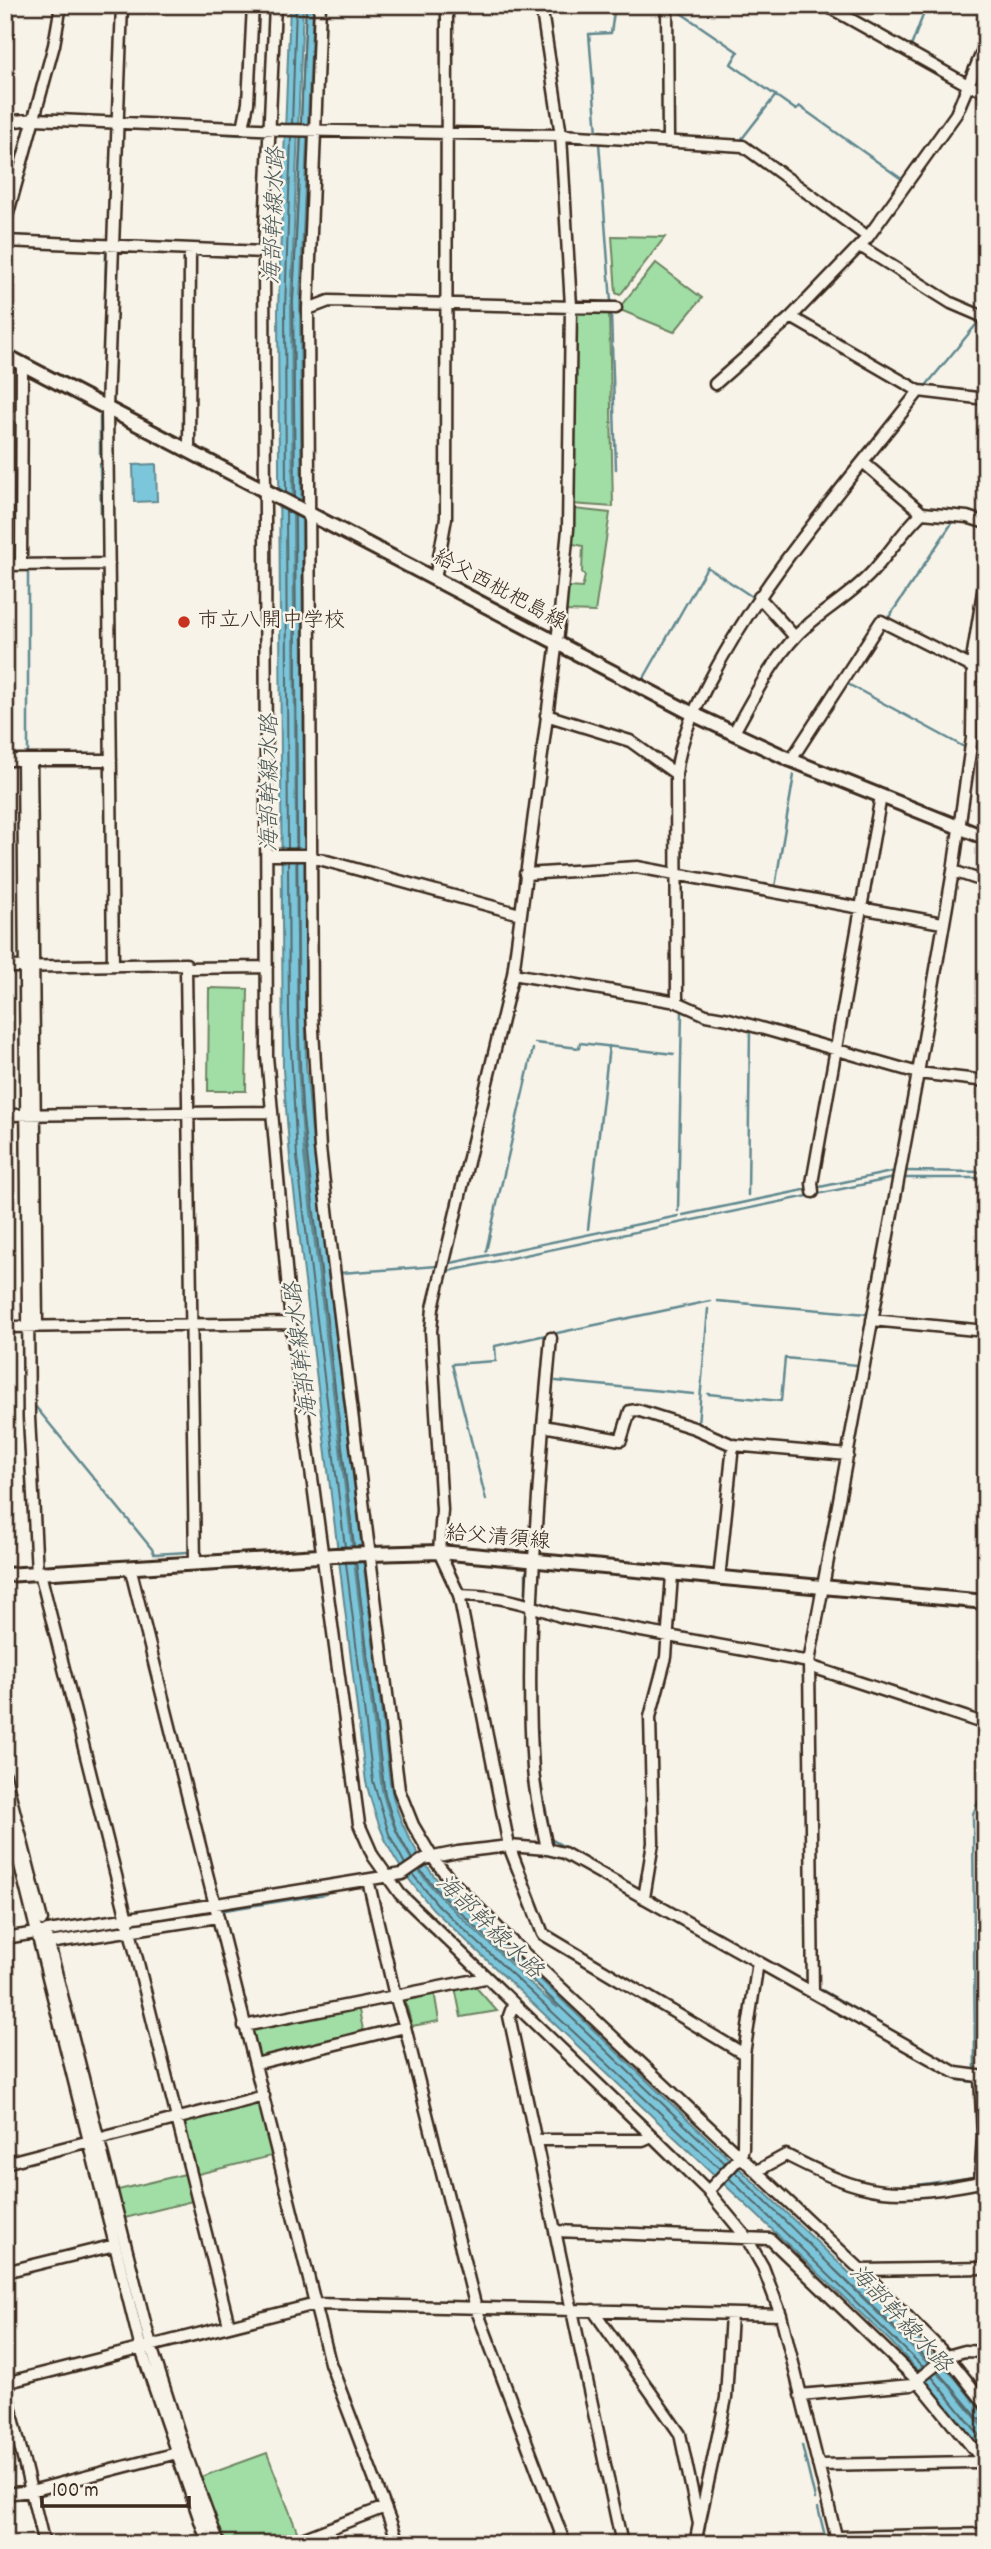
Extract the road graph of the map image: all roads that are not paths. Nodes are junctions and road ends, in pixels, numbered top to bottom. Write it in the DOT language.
graph roads {
  1 [pos="61,5"];
  2 [pos="122,5"];
  3 [pos="253,5"];
  4 [pos="275,5"];
  5 [pos="320,5"];
  6 [pos="447,5"];
  7 [pos="541,5"];
  8 [pos="667,5"];
  9 [pos="825,5"];
  10 [pos="986,44"];
  11 [pos="968,85"];
  12 [pos="986,91"];
  13 [pos="35,119"];
  14 [pos="5,122"];
  15 [pos="117,123"];
  16 [pos="243,128"];
  17 [pos="269,129"];
  18 [pos="311,130"];
  19 [pos="448,133"];
  20 [pos="561,135"];
  21 [pos="668,140"];
  22 [pos="5,223"];
  23 [pos="868,237"];
  24 [pos="5,241"];
  25 [pos="111,244"];
  26 [pos="860,246"];
  27 [pos="190,249"];
  28 [pos="264,253"];
  29 [pos="308,293"];
  30 [pos="329,301"];
  31 [pos="448,304"];
  32 [pos="571,306"];
  33 [pos="616,308"];
  34 [pos="308,309"];
  35 [pos="791,317"];
  36 [pos="986,318"];
  37 [pos="5,355"];
  38 [pos="22,363"];
  39 [pos="715,384"];
  40 [pos="919,391"];
  41 [pos="986,398"];
  42 [pos="107,408"];
  43 [pos="189,451"];
  44 [pos="863,463"];
  45 [pos="264,489"];
  46 [pos="306,511"];
  47 [pos="922,513"];
  48 [pos="986,523"];
  49 [pos="108,564"];
  50 [pos="5,565"];
  51 [pos="20,565"];
  52 [pos="986,573"];
  53 [pos="435,579"];
  54 [pos="759,597"];
  55 [pos="795,637"];
  56 [pos="556,642"];
  57 [pos="972,668"];
  58 [pos="986,674"];
  59 [pos="693,714"];
  60 [pos="546,715"];
  61 [pos="733,734"];
  62 [pos="5,760"];
  63 [pos="27,760"];
  64 [pos="111,760"];
  65 [pos="791,760"];
  66 [pos="676,774"];
  67 [pos="881,796"];
  68 [pos="959,827"];
  69 [pos="986,838"];
  70 [pos="267,855"];
  71 [pos="311,855"];
  72 [pos="953,871"];
  73 [pos="525,874"];
  74 [pos="677,874"];
  75 [pos="986,881"];
  76 [pos="861,908"];
  77 [pos="520,914"];
  78 [pos="942,923"];
  79 [pos="113,965"];
  80 [pos="5,967"];
  81 [pos="30,967"];
  82 [pos="267,967"];
  83 [pos="186,968"];
  84 [pos="513,974"];
  85 [pos="677,1002"];
  86 [pos="836,1049"];
  87 [pos="918,1073"];
  88 [pos="986,1081"];
  89 [pos="270,1112"];
  90 [pos="189,1113"];
  91 [pos="5,1115"];
  92 [pos="31,1115"];
  93 [pos="813,1192"];
  94 [pos="872,1320"];
  95 [pos="290,1323"];
  96 [pos="191,1325"];
  97 [pos="33,1326"];
  98 [pos="5,1327"];
  99 [pos="986,1331"];
  100 [pos="551,1338"];
  101 [pos="543,1426"];
  102 [pos="733,1445"];
  103 [pos="848,1455"];
  104 [pos="439,1552"];
  105 [pos="367,1553"];
  106 [pos="329,1555"];
  107 [pos="534,1561"];
  108 [pos="195,1563"];
  109 [pos="130,1567"];
  110 [pos="38,1573"];
  111 [pos="5,1575"];
  112 [pos="672,1575"];
  113 [pos="719,1579"];
  114 [pos="824,1587"];
  115 [pos="459,1595"];
  116 [pos="986,1602"];
  117 [pos="532,1605"];
  118 [pos="668,1637"];
  119 [pos="809,1665"];
  120 [pos="986,1724"];
  121 [pos="5,1775"];
  122 [pos="5,1805"];
  123 [pos="509,1846"];
  124 [pos="547,1849"];
  125 [pos="428,1858"];
  126 [pos="386,1877"];
  127 [pos="368,1880"];
  128 [pos="644,1898"];
  129 [pos="217,1911"];
  130 [pos="128,1925"];
  131 [pos="45,1936"];
  132 [pos="5,1938"];
  133 [pos="758,1962"];
  134 [pos="485,1978"];
  135 [pos="813,1993"];
  136 [pos="395,1996"];
  137 [pos="513,2005"];
  138 [pos="244,2026"];
  139 [pos="405,2027"];
  140 [pos="744,2054"];
  141 [pos="256,2064"];
  142 [pos="983,2077"];
  143 [pos="264,2096"];
  144 [pos="177,2119"];
  145 [pos="984,2135"];
  146 [pos="652,2136"];
  147 [pos="94,2140"];
  148 [pos="536,2140"];
  149 [pos="738,2158"];
  150 [pos="5,2163"];
  151 [pos="757,2171"];
  152 [pos="983,2182"];
  153 [pos="708,2191"];
  154 [pos="555,2231"];
  155 [pos="746,2237"];
  156 [pos="115,2245"];
  157 [pos="986,2268"];
  158 [pos="861,2270"];
  159 [pos="5,2272"];
  160 [pos="316,2304"];
  161 [pos="476,2308"];
  162 [pos="572,2309"];
  163 [pos="593,2310"];
  164 [pos="731,2314"];
  165 [pos="781,2315"];
  166 [pos="229,2325"];
  167 [pos="146,2347"];
  168 [pos="986,2351"];
  169 [pos="945,2358"];
  170 [pos="920,2379"];
  171 [pos="5,2384"];
  172 [pos="800,2395"];
  173 [pos="986,2405"];
  174 [pos="177,2453"];
  175 [pos="984,2462"];
  176 [pos="818,2465"];
  177 [pos="31,2491"];
  178 [pos="5,2494"];
  179 [pos="385,2507"];
  180 [pos="699,2525"];
  181 [pos="986,2534"];
  182 [pos="837,2541"];
  183 [pos="44,2544"];
  184 [pos="208,2544"];
  185 [pos="219,2544"];
  186 [pos="289,2544"];
  187 [pos="399,2544"];
  188 [pos="565,2544"];
  189 [pos="622,2544"];
  190 [pos="695,2544"];
  1 -- 13 [label="street"];
  2 -- 15 [label="street"];
  3 -- 16 [label="street"];
  4 -- 17 [label="street"];
  5 -- 18 [label="street"];
  6 -- 19 [label="street"];
  7 -- 20 [label="street"];
  8 -- 21 [label="street"];
  9 -- 11 [label="street"];
  10 -- 11 [label="street"];
  11 -- 12 [label="street"];
  11 -- 23 [label="street"];
  13 -- 14 [label="street"];
  13 -- 15 [label="street"];
  13 -- 22 [label="street"];
  15 -- 16 [label="street"];
  15 -- 25 [label="street"];
  16 -- 17 [label="street"];
  17 -- 18 [label="street"];
  17 -- 28 [label="street"];
  18 -- 19 [label="street"];
  18 -- 29 [label="street"];
  19 -- 20 [label="street"];
  19 -- 31 [label="street"];
  20 -- 21 [label="street"];
  20 -- 32 [label="street"];
  21 -- 23 [label="street"];
  23 -- 26 [label="street"];
  24 -- 25 [label="street"];
  25 -- 27 [label="street"];
  25 -- 42 [label="street"];
  26 -- 35 [label="street"];
  26 -- 36 [label="street"];
  27 -- 28 [label="street"];
  27 -- 43 [label="street"];
  28 -- 45 [label="street"];
  29 -- 30 [label="street"];
  29 -- 34 [label="street"];
  30 -- 31 [label="street"];
  30 -- 34 [label="street"];
  31 -- 32 [label="street"];
  31 -- 53 [label="street"];
  32 -- 33 [label="street"];
  32 -- 56 [label="street"];
  34 -- 46 [label="street"];
  35 -- 39 [label="street"];
  35 -- 40 [label="street"];
  37 -- 38 [label="main road, 給父西枇杷島線"];
  38 -- 42 [label="main road, 給父西枇杷島線"];
  38 -- 51 [label="street"];
  40 -- 41 [label="street"];
  40 -- 44 [label="street"];
  42 -- 43 [label="main road, 給父西枇杷島線"];
  42 -- 49 [label="street"];
  43 -- 45 [label="main road, 給父西枇杷島線"];
  44 -- 47 [label="street"];
  44 -- 54 [label="street"];
  45 -- 46 [label="main road, 給父西枇杷島線"];
  45 -- 70 [label="street"];
  46 -- 53 [label="main road, 給父西枇杷島線"];
  46 -- 71 [label="street"];
  47 -- 48 [label="street"];
  47 -- 55 [label="street"];
  49 -- 51 [label="street"];
  49 -- 64 [label="street"];
  50 -- 51 [label="street"];
  52 -- 57 [label="street"];
  53 -- 56 [label="main road, 給父西枇杷島線"];
  54 -- 55 [label="street"];
  54 -- 59 [label="street"];
  55 -- 61 [label="street"];
  56 -- 59 [label="main road, 給父西枇杷島線"];
  56 -- 60 [label="street"];
  57 -- 58 [label="street"];
  57 -- 65 [label="street"];
  57 -- 68 [label="street"];
  59 -- 61 [label="main road, 給父西枇杷島線"];
  59 -- 66 [label="street"];
  60 -- 66 [label="street"];
  60 -- 73 [label="street"];
  61 -- 65 [label="main road, 給父西枇杷島線"];
  62 -- 63 [label="street"];
  63 -- 64 [label="street"];
  63 -- 81 [label="street"];
  64 -- 79 [label="street"];
  65 -- 67 [label="main road, 給父西枇杷島線"];
  66 -- 74 [label="street"];
  67 -- 68 [label="main road, 給父西枇杷島線"];
  67 -- 76 [label="street"];
  68 -- 69 [label="main road, 給父西枇杷島線"];
  68 -- 72 [label="street"];
  70 -- 71 [label="street"];
  70 -- 82 [label="street"];
  71 -- 77 [label="street"];
  71 -- 105 [label="street"];
  72 -- 75 [label="street"];
  72 -- 78 [label="street"];
  73 -- 74 [label="street"];
  73 -- 77 [label="street"];
  74 -- 76 [label="street"];
  74 -- 85 [label="street"];
  76 -- 78 [label="street"];
  76 -- 86 [label="street"];
  77 -- 84 [label="street"];
  78 -- 87 [label="street"];
  79 -- 81 [label="street"];
  79 -- 83 [label="street"];
  80 -- 81 [label="street"];
  81 -- 92 [label="street"];
  82 -- 83 [label="street"];
  82 -- 89 [label="street"];
  83 -- 90 [label="street"];
  84 -- 85 [label="street"];
  84 -- 104 [label="street"];
  85 -- 86 [label="street"];
  86 -- 87 [label="street"];
  86 -- 93 [label="street"];
  87 -- 88 [label="street"];
  87 -- 94 [label="street"];
  89 -- 90 [label="street"];
  89 -- 95 [label="street"];
  90 -- 92 [label="street"];
  90 -- 96 [label="street"];
  91 -- 92 [label="street"];
  92 -- 97 [label="street"];
  94 -- 99 [label="street"];
  94 -- 103 [label="street"];
  95 -- 96 [label="street"];
  95 -- 106 [label="street"];
  96 -- 97 [label="street"];
  96 -- 108 [label="street"];
  97 -- 98 [label="street"];
  97 -- 110 [label="street"];
  100 -- 101 [label="street"];
  101 -- 102 [label="street"];
  101 -- 107 [label="street"];
  102 -- 103 [label="street"];
  102 -- 113 [label="street"];
  103 -- 114 [label="street"];
  104 -- 105 [label="main road, 給父清須線"];
  104 -- 107 [label="main road, 給父清須線"];
  104 -- 115 [label="street"];
  105 -- 106 [label="main road, 給父清須線"];
  105 -- 125 [label="street"];
  106 -- 108 [label="main road, 給父清須線"];
  106 -- 126 [label="street"];
  107 -- 112 [label="main road, 給父清須線"];
  107 -- 117 [label="street"];
  108 -- 109 [label="main road, 給父清須線"];
  109 -- 110 [label="main road, 給父清須線"];
  109 -- 129 [label="street"];
  110 -- 111 [label="main road, 給父清須線"];
  110 -- 130 [label="street"];
  112 -- 113 [label="main road, 給父清須線"];
  112 -- 118 [label="street"];
  113 -- 114 [label="main road, 給父清須線"];
  114 -- 116 [label="main road, 給父清須線"];
  114 -- 119 [label="street"];
  115 -- 117 [label="street"];
  115 -- 123 [label="street"];
  117 -- 118 [label="street"];
  117 -- 124 [label="street"];
  118 -- 119 [label="street"];
  118 -- 128 [label="street"];
  119 -- 120 [label="street"];
  119 -- 135 [label="street"];
  121 -- 131 [label="street"];
  122 -- 131 [label="street"];
  123 -- 124 [label="street"];
  123 -- 125 [label="street"];
  123 -- 140 [label="street"];
  124 -- 128 [label="street"];
  125 -- 126 [label="street"];
  125 -- 149 [label="street"];
  126 -- 127 [label="street"];
  126 -- 134 [label="street"];
  127 -- 129 [label="street"];
  127 -- 136 [label="street"];
  128 -- 133 [label="street"];
  129 -- 130 [label="street"];
  129 -- 138 [label="street"];
  130 -- 131 [label="street"];
  130 -- 144 [label="street"];
  131 -- 132 [label="street"];
  131 -- 147 [label="street"];
  133 -- 135 [label="street"];
  133 -- 140 [label="street"];
  134 -- 136 [label="street"];
  134 -- 137 [label="street"];
  135 -- 142 [label="street"];
  136 -- 138 [label="street"];
  136 -- 139 [label="street"];
  137 -- 146 [label="street"];
  137 -- 148 [label="street"];
  138 -- 141 [label="street"];
  139 -- 141 [label="street"];
  139 -- 161 [label="street"];
  140 -- 149 [label="street"];
  141 -- 143 [label="street"];
  142 -- 145 [label="street"];
  143 -- 144 [label="street"];
  143 -- 160 [label="street"];
  144 -- 147 [label="street"];
  144 -- 166 [label="street"];
  145 -- 152 [label="street"];
  146 -- 148 [label="street"];
  146 -- 153 [label="street"];
  147 -- 150 [label="street"];
  147 -- 156 [label="street"];
  147 -- 167 [label="street"];
  148 -- 154 [label="street"];
  149 -- 151 [label="street"];
  149 -- 153 [label="street"];
  151 -- 152 [label="street"];
  151 -- 158 [label="street"];
  153 -- 155 [label="street"];
  154 -- 155 [label="street"];
  154 -- 162 [label="street"];
  155 -- 165 [label="street"];
  155 -- 170 [label="street"];
  156 -- 159 [label="street"];
  156 -- 167 [label="street"];
  157 -- 158 [label="street"];
  158 -- 169 [label="street"];
  160 -- 161 [label="street"];
  160 -- 166 [label="street"];
  160 -- 179 [label="street"];
  161 -- 162 [label="street"];
  161 -- 188 [label="street"];
  162 -- 163 [label="street"];
  162 -- 189 [label="street"];
  163 -- 164 [label="street"];
  163 -- 180 [label="street"];
  164 -- 165 [label="street"];
  164 -- 180 [label="street"];
  165 -- 172 [label="street"];
  166 -- 167 [label="street"];
  167 -- 171 [label="street"];
  167 -- 174 [label="street"];
  167 -- 185 [label="street"];
  168 -- 169 [label="street"];
  169 -- 170 [label="street"];
  169 -- 173 [label="street"];
  170 -- 172 [label="street"];
  170 -- 175 [label="street"];
  171 -- 177 [label="street"];
  172 -- 176 [label="street"];
  174 -- 177 [label="street"];
  174 -- 184 [label="street"];
  175 -- 176 [label="street"];
  176 -- 182 [label="street"];
  177 -- 178 [label="street"];
  177 -- 183 [label="street"];
  179 -- 186 [label="street"];
  179 -- 187 [label="street"];
  180 -- 190 [label="street"];
  181 -- 182 [label="street"];
}
